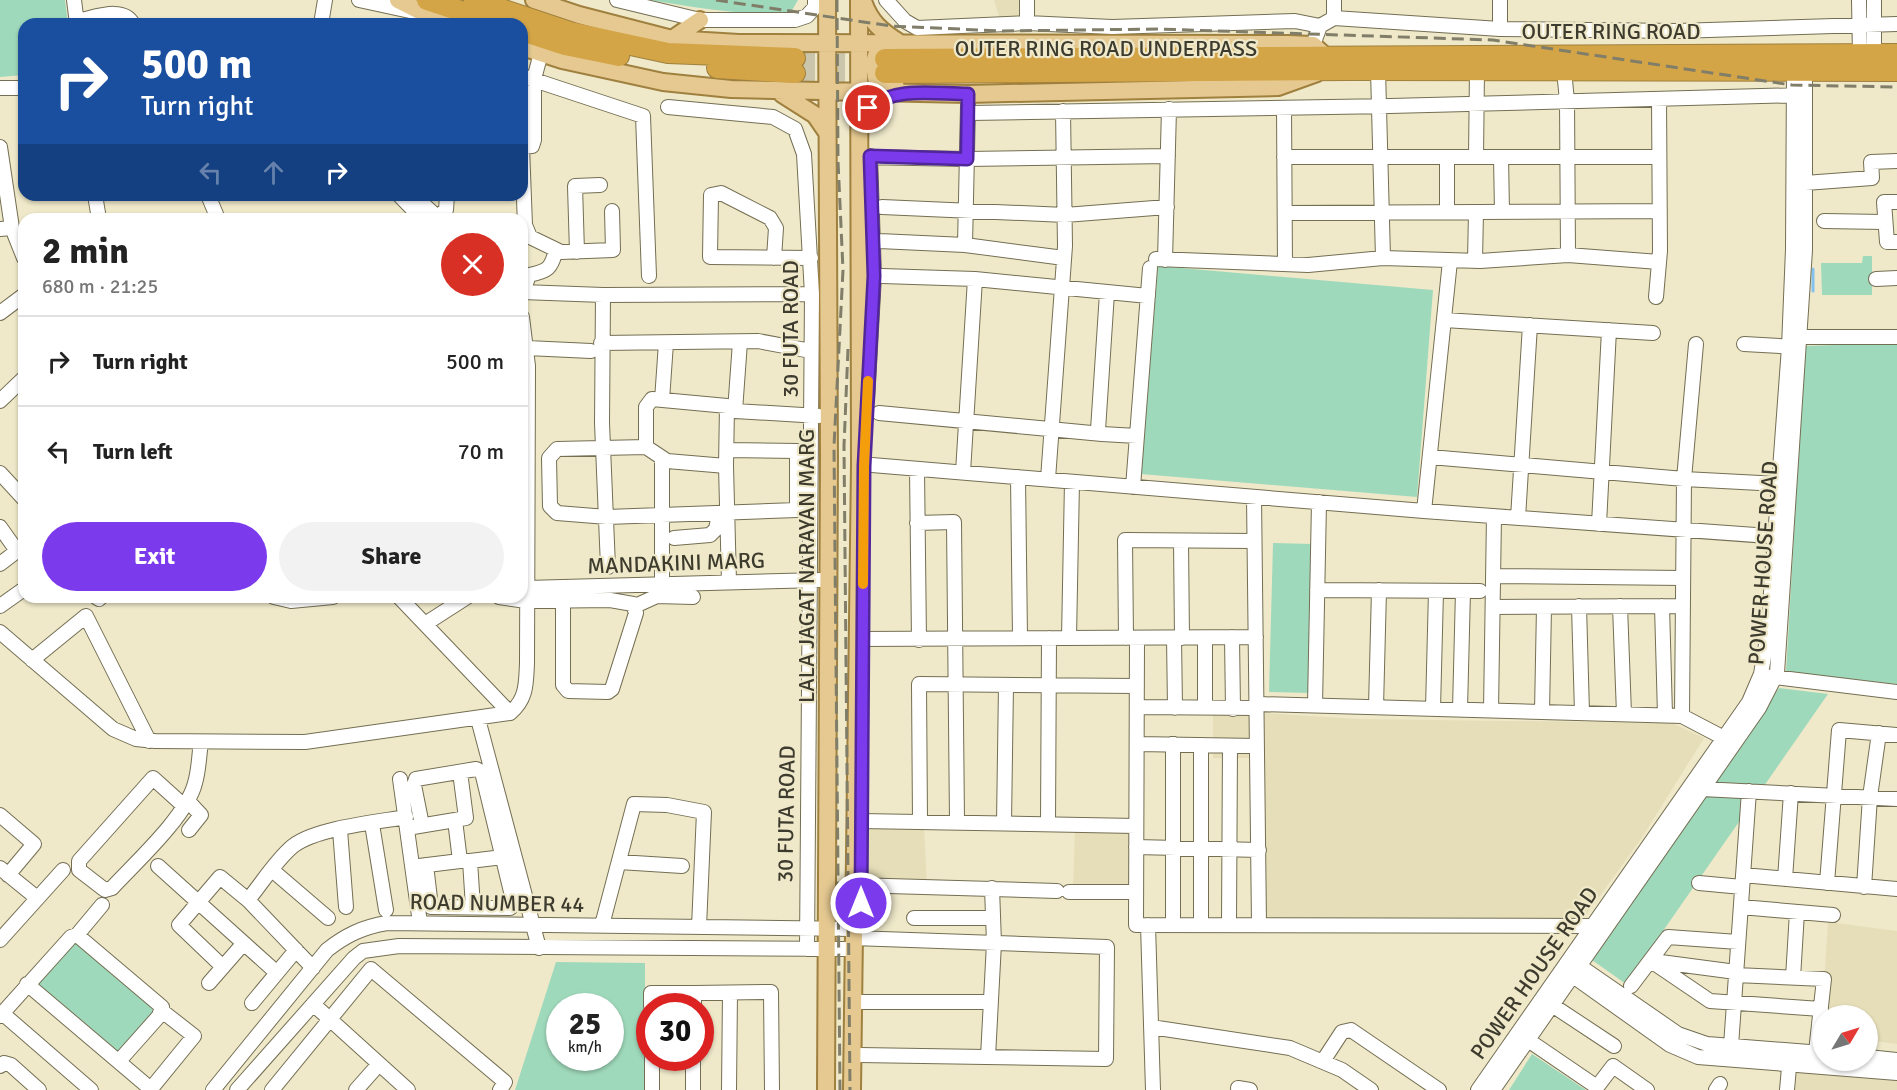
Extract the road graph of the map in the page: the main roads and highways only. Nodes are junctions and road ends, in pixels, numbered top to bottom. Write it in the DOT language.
graph roads {
  1 [pos="398,0"];
  2 [pos="474,0"];
  3 [pos="534,0"];
  4 [pos="827,0"];
  5 [pos="861,0"];
  6 [pos="418,13"];
  7 [pos="435,18"];
  8 [pos="455,18"];
  9 [pos="528,18"];
  10 [pos="528,18"];
  11 [pos="700,20"];
  12 [pos="528,33"];
  13 [pos="672,39"];
  14 [pos="827,43"];
  15 [pos="859,43"];
  16 [pos="900,44"];
  17 [pos="528,48"];
  18 [pos="1897,54"];
  19 [pos="1321,57"];
  20 [pos="885,66"];
  21 [pos="1897,71"];
  22 [pos="775,91"];
  23 [pos="1055,91"];
  24 [pos="827,92"];
  25 [pos="860,92"];
  26 [pos="894,93"];
  27 [pos="860,121"];
  28 [pos="826,131"];
  29 [pos="826,1090"];
  30 [pos="852,1090"];
  1 -- 6 [label="main road"];
  2 -- 9 [label="highway"];
  3 -- 13 [label="main road"];
  4 -- 14 [label="main road, LALA JAGAT NARAYAN MARG"];
  5 -- 15 [label="main road"];
  5 -- 16 [label="main road"];
  6 -- 7 [label="main road"];
  6 -- 8 [label="highway"];
  10 -- 12 [label="highway"];
  11 -- 13 [label="main road"];
  13 -- 14 [label="main road"];
  14 -- 15 [label="main road"];
  14 -- 24 [label="main road, LALA JAGAT NARAYAN MARG"];
  15 -- 16 [label="main road"];
  15 -- 25 [label="main road"];
  16 -- 19 [label="main road"];
  16 -- 23 [label="main road"];
  17 -- 22 [label="main road"];
  18 -- 19 [label="highway, OUTER RING ROAD"];
  19 -- 20 [label="highway, OUTER RING ROAD UNDERPASS"];
  19 -- 21 [label="highway, OUTER RING ROAD"];
  19 -- 23 [label="main road"];
  22 -- 24 [label="main road"];
  22 -- 28 [label="main road"];
  23 -- 26 [label="main road"];
  24 -- 25 [label="main road"];
  24 -- 28 [label="main road, LALA JAGAT NARAYAN MARG"];
  25 -- 26 [label="main road"];
  25 -- 27 [label="main road"];
  26 -- 27 [label="main road"];
  27 -- 30 [label="main road"];
  28 -- 29 [label="main road, LALA JAGAT NARAYAN MARG"];
}
